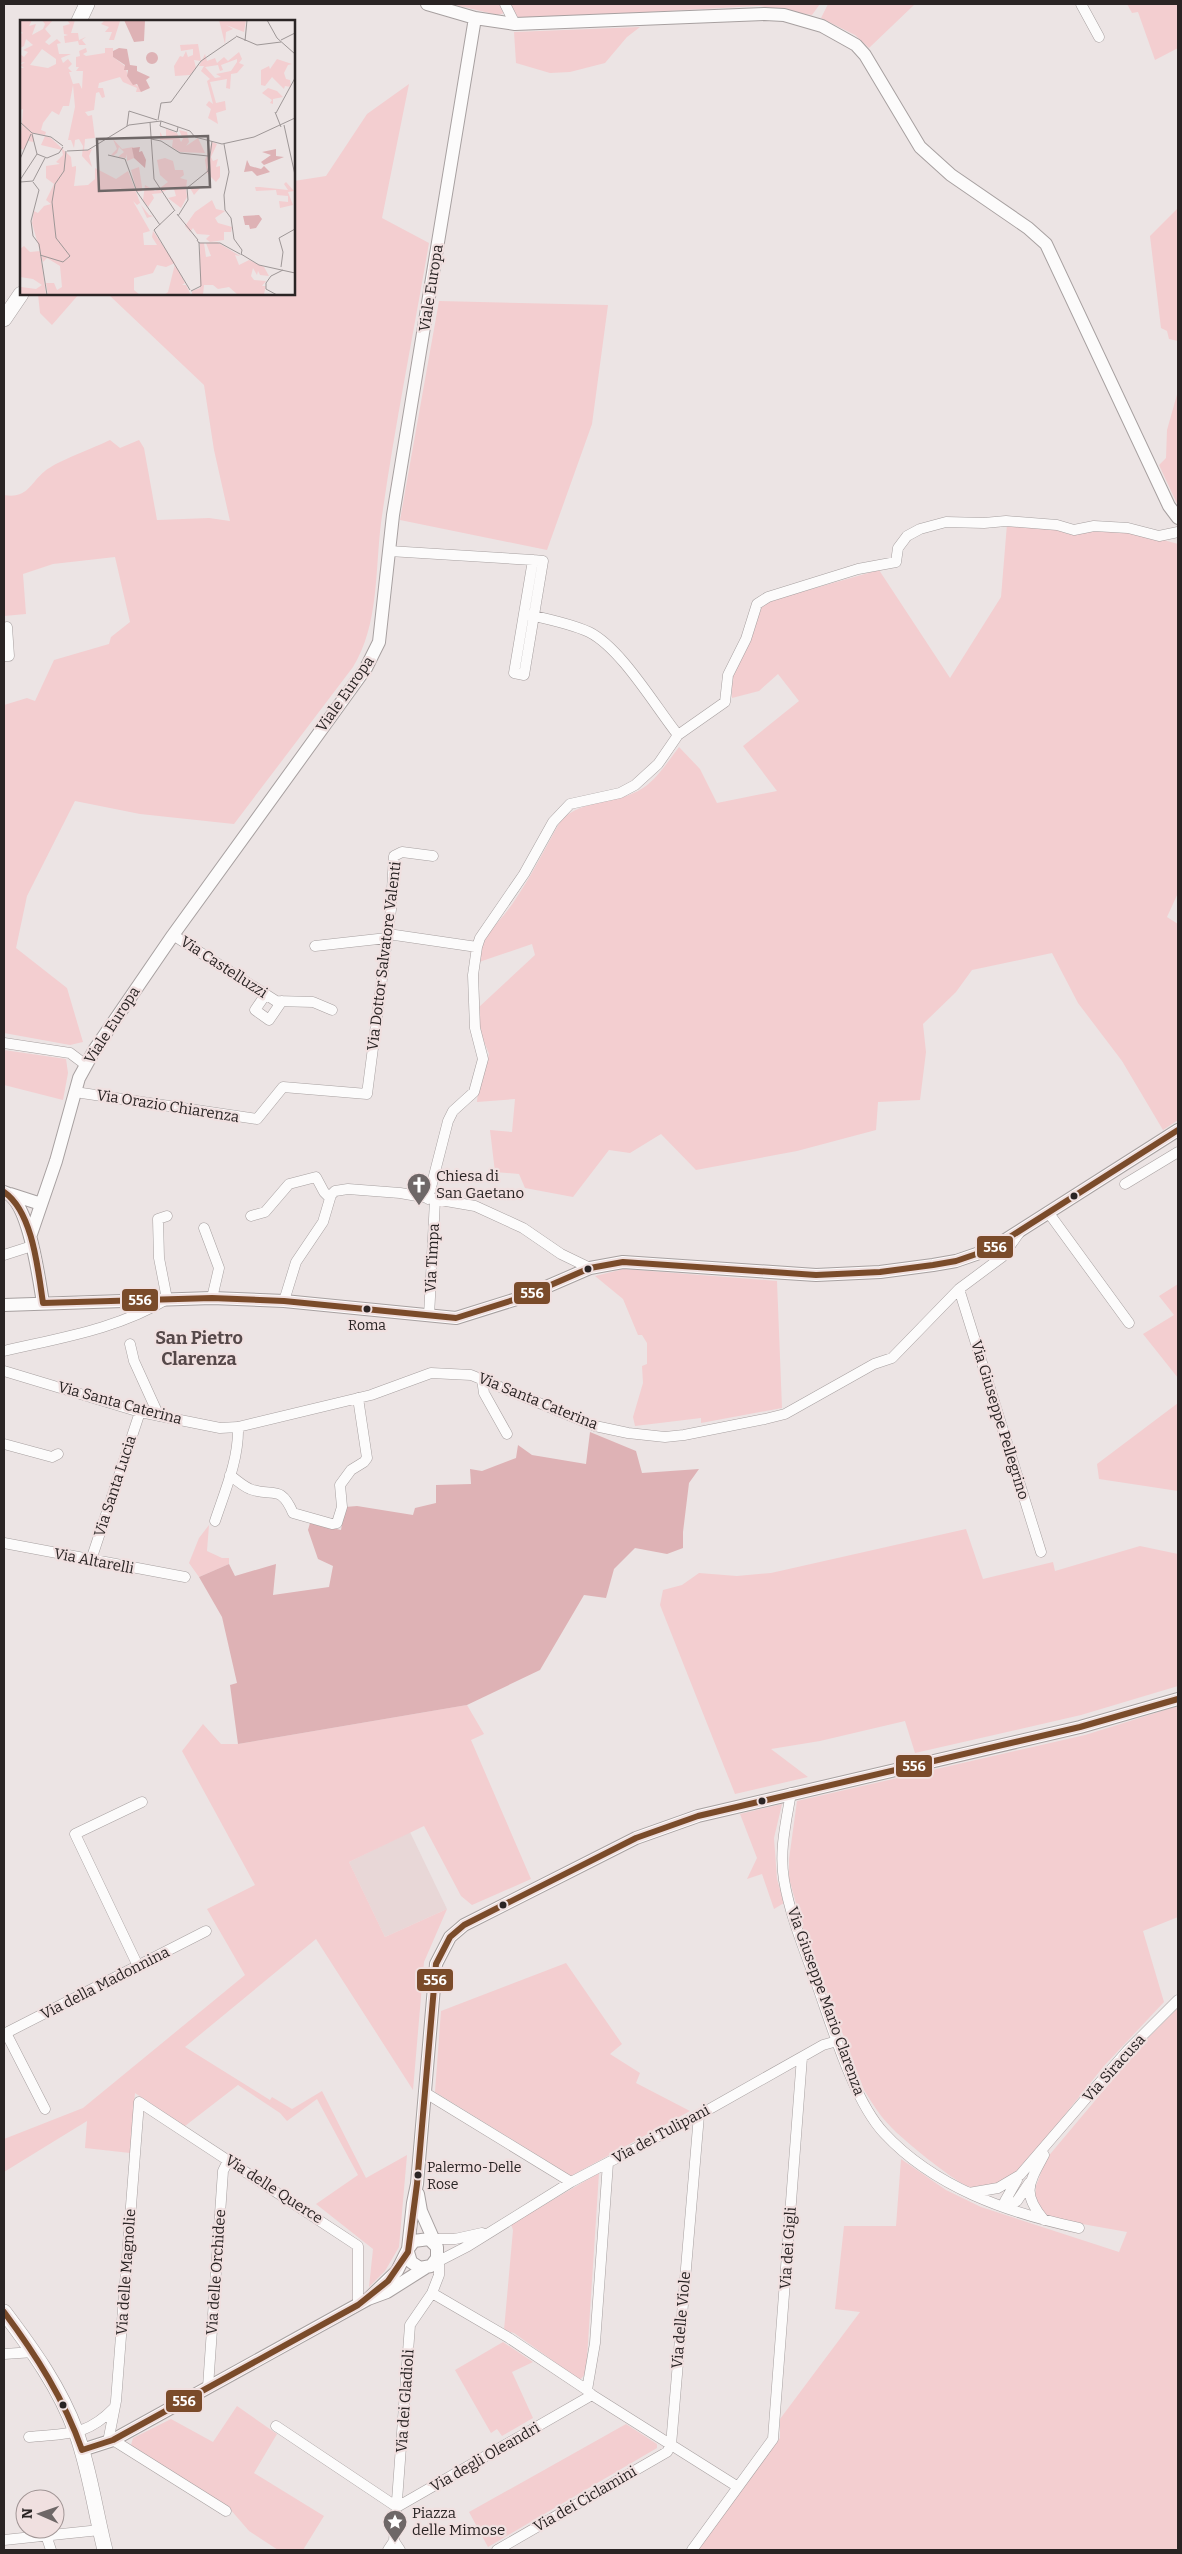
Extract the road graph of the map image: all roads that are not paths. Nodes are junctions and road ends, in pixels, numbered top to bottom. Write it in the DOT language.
graph roads {
  1 [pos="87,4"];
  2 [pos="427,4"];
  3 [pos="505,4"];
  4 [pos="1081,4"];
  5 [pos="475,18"];
  6 [pos="79,20"];
  7 [pos="515,24"];
  8 [pos="1098,37"];
  9 [pos="20,295"];
  10 [pos="4,319"];
  11 [pos="1178,518"];
  12 [pos="1178,532"];
  13 [pos="389,551"];
  14 [pos="529,615"];
  15 [pos="7,627"];
  16 [pos="4,656"];
  17 [pos="678,735"];
  18 [pos="432,856"];
  19 [pos="173,935"];
  20 [pos="387,936"];
  21 [pos="316,946"];
  22 [pos="477,947"];
  23 [pos="266,994"];
  24 [pos="282,1001"];
  25 [pos="332,1010"];
  26 [pos="4,1043"];
  27 [pos="86,1065"];
  28 [pos="75,1092"];
  29 [pos="367,1094"];
  30 [pos="1178,1130"];
  31 [pos="1178,1152"];
  32 [pos="1125,1184"];
  33 [pos="7,1193"];
  34 [pos="330,1198"];
  35 [pos="432,1200"];
  36 [pos="41,1204"];
  37 [pos="1048,1212"];
  38 [pos="167,1216"];
  39 [pos="251,1216"];
  40 [pos="204,1228"];
  41 [pos="1019,1233"];
  42 [pos="31,1241"];
  43 [pos="4,1255"];
  44 [pos="590,1268"];
  45 [pos="959,1289"];
  46 [pos="212,1298"];
  47 [pos="167,1299"];
  48 [pos="284,1301"];
  49 [pos="43,1303"];
  50 [pos="4,1305"];
  51 [pos="429,1316"];
  52 [pos="1129,1323"];
  53 [pos="130,1344"];
  54 [pos="4,1351"];
  55 [pos="4,1371"];
  56 [pos="482,1379"];
  57 [pos="358,1398"];
  58 [pos="140,1412"];
  59 [pos="159,1416"];
  60 [pos="238,1427"];
  61 [pos="507,1434"];
  62 [pos="4,1444"];
  63 [pos="58,1454"];
  64 [pos="230,1475"];
  65 [pos="215,1521"];
  66 [pos="4,1543"];
  67 [pos="1041,1552"];
  68 [pos="91,1560"];
  69 [pos="185,1577"];
  70 [pos="1178,1699"];
  71 [pos="791,1794"];
  72 [pos="142,1802"];
  73 [pos="206,1931"];
  74 [pos="138,1966"];
  75 [pos="1178,2000"];
  76 [pos="5,2034"];
  77 [pos="837,2040"];
  78 [pos="802,2056"];
  79 [pos="424,2092"];
  80 [pos="139,2102"];
  81 [pos="46,2109"];
  82 [pos="699,2115"];
  83 [pos="1053,2139"];
  84 [pos="229,2159"];
  85 [pos="608,2162"];
  86 [pos="1020,2175"];
  87 [pos="571,2182"];
  88 [pos="1029,2183"];
  89 [pos="417,2184"];
  90 [pos="969,2193"];
  91 [pos="1005,2207"];
  92 [pos="1044,2221"];
  93 [pos="1078,2228"];
  94 [pos="488,2232"];
  95 [pos="408,2250"];
  96 [pos="434,2257"];
  97 [pos="432,2293"];
  98 [pos="363,2302"];
  99 [pos="4,2312"];
  100 [pos="34,2352"];
  101 [pos="4,2354"];
  102 [pos="208,2386"];
  103 [pos="589,2392"];
  104 [pos="114,2407"];
  105 [pos="276,2426"];
  106 [pos="76,2432"];
  107 [pos="29,2437"];
  108 [pos="110,2441"];
  109 [pos="670,2445"];
  110 [pos="82,2450"];
  111 [pos="738,2487"];
  112 [pos="397,2507"];
  113 [pos="226,2511"];
  114 [pos="100,2530"];
  115 [pos="65,2533"];
  116 [pos="394,2544"];
  117 [pos="105,2550"];
  118 [pos="497,2550"];
  119 [pos="692,2550"];
  1 -- 6 [label="main road"];
  2 -- 5 [label="street"];
  3 -- 7 [label="street"];
  4 -- 8 [label="street"];
  5 -- 7 [label="street"];
  5 -- 13 [label="street, Viale Europa"];
  7 -- 11 [label="street"];
  9 -- 10 [label="main road"];
  12 -- 17 [label="street"];
  13 -- 14 [label="street"];
  13 -- 19 [label="street, Viale Europa"];
  14 -- 14 [label="street"];
  14 -- 17 [label="street"];
  15 -- 16 [label="street"];
  17 -- 22 [label="street"];
  18 -- 20 [label="street, Via Dottor Salvatore Valenti"];
  19 -- 23 [label="street, Via Castelluzzi"];
  19 -- 27 [label="street, Viale Europa"];
  20 -- 21 [label="street"];
  20 -- 22 [label="street"];
  20 -- 29 [label="street, Via Dottor Salvatore Valenti"];
  22 -- 35 [label="street, Via Timpa"];
  23 -- 24 [label="street, Via Castelluzzi"];
  23 -- 24 [label="street"];
  24 -- 25 [label="street, Via Castelluzzi"];
  26 -- 27 [label="street"];
  27 -- 28 [label="street, Viale Europa"];
  28 -- 29 [label="street, Via Orazio Chiarenza"];
  28 -- 36 [label="street, Viale Europa"];
  30 -- 37 [label="street"];
  31 -- 32 [label="street"];
  33 -- 36 [label="street"];
  33 -- 42 [label="street"];
  34 -- 35 [label="street"];
  34 -- 39 [label="street"];
  34 -- 48 [label="street"];
  35 -- 44 [label="street"];
  35 -- 51 [label="street, Via Timpa"];
  36 -- 42 [label="street, Viale Europa"];
  37 -- 41 [label="street"];
  37 -- 52 [label="street"];
  38 -- 47 [label="street"];
  40 -- 46 [label="street"];
  41 -- 44 [label="street"];
  41 -- 45 [label="street, Via Santa Caterina"];
  42 -- 43 [label="street"];
  42 -- 49 [label="street"];
  44 -- 51 [label="street"];
  45 -- 56 [label="street, Via Santa Caterina"];
  45 -- 67 [label="street, Via Giuseppe Pellegrino"];
  46 -- 47 [label="street"];
  46 -- 48 [label="street"];
  47 -- 49 [label="street"];
  47 -- 54 [label="street"];
  48 -- 51 [label="street"];
  49 -- 50 [label="street"];
  53 -- 59 [label="street"];
  55 -- 58 [label="street, Via Santa Caterina"];
  56 -- 57 [label="street, Via Santa Caterina"];
  56 -- 61 [label="street"];
  57 -- 60 [label="street, Via Santa Caterina"];
  57 -- 64 [label="street"];
  58 -- 59 [label="street, Via Santa Caterina"];
  58 -- 68 [label="street, Via Santa Lucia"];
  59 -- 60 [label="street, Via Santa Caterina"];
  60 -- 64 [label="street"];
  62 -- 63 [label="street"];
  64 -- 65 [label="street"];
  66 -- 68 [label="street, Via Altarelli"];
  68 -- 69 [label="street, Via Altarelli"];
  70 -- 71 [label="street"];
  71 -- 77 [label="street, Via Giuseppe Mario Clarenza"];
  71 -- 79 [label="street"];
  72 -- 74 [label="street"];
  73 -- 74 [label="street, Via della Madonnina"];
  74 -- 76 [label="street, Via della Madonnina"];
  75 -- 83 [label="street, Via Siracusa"];
  76 -- 81 [label="street"];
  77 -- 78 [label="street, Via dei Tulipani"];
  77 -- 90 [label="street, Via Giuseppe Mario Clarenza"];
  78 -- 82 [label="street, Via dei Tulipani"];
  78 -- 111 [label="street, Via dei Gigli"];
  79 -- 87 [label="street"];
  79 -- 89 [label="street"];
  80 -- 84 [label="street, Via delle Querce"];
  80 -- 104 [label="street, Via delle Magnolie"];
  82 -- 85 [label="street, Via dei Tulipani"];
  82 -- 109 [label="street, Via delle Viole"];
  83 -- 86 [label="street"];
  83 -- 88 [label="street"];
  84 -- 98 [label="street, Via delle Querce"];
  84 -- 102 [label="street, Via delle Orchidee"];
  85 -- 87 [label="street, Via dei Tulipani"];
  85 -- 103 [label="street"];
  86 -- 90 [label="street"];
  86 -- 91 [label="street"];
  87 -- 94 [label="street, Via dei Tulipani"];
  88 -- 91 [label="street"];
  88 -- 92 [label="street"];
  89 -- 95 [label="street"];
  89 -- 96 [label="street"];
  90 -- 91 [label="street, Via Giuseppe Mario Clarenza"];
  91 -- 92 [label="street, Via Giuseppe Mario Clarenza"];
  92 -- 93 [label="street, Via Giuseppe Mario Clarenza"];
  94 -- 96 [label="street"];
  94 -- 96 [label="street"];
  95 -- 96 [label="street"];
  95 -- 96 [label="street"];
  95 -- 98 [label="street"];
  96 -- 97 [label="street, Via dei Gladioli"];
  96 -- 98 [label="street"];
  97 -- 103 [label="street"];
  97 -- 112 [label="street, Via dei Gladioli"];
  98 -- 102 [label="street"];
  99 -- 100 [label="main road"];
  100 -- 101 [label="street"];
  100 -- 106 [label="main road"];
  102 -- 108 [label="street"];
  103 -- 109 [label="street"];
  103 -- 112 [label="street, Via degli Oleandri"];
  104 -- 106 [label="street"];
  104 -- 108 [label="street, Via delle Magnolie"];
  105 -- 112 [label="street"];
  106 -- 107 [label="street"];
  106 -- 110 [label="main road"];
  108 -- 110 [label="street"];
  108 -- 113 [label="street"];
  109 -- 111 [label="street"];
  109 -- 118 [label="street, Via dei Ciclamini"];
  110 -- 114 [label="main road"];
  111 -- 119 [label="street"];
  112 -- 116 [label="street, Via dei Gladioli"];
  114 -- 115 [label="street"];
  114 -- 117 [label="main road"];
}
